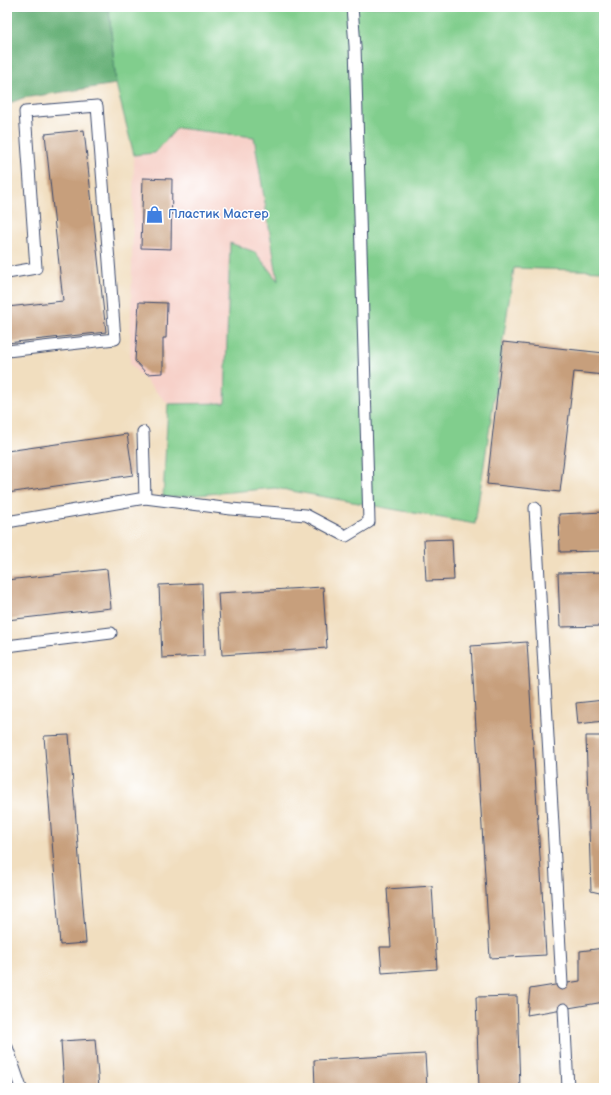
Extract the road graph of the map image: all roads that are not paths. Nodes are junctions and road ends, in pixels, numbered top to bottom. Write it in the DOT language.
graph roads {
  1 [pos="352,7"];
  2 [pos="7,272"];
  3 [pos="7,351"];
  4 [pos="143,432"];
  5 [pos="145,498"];
  6 [pos="535,508"];
  7 [pos="7,522"];
  8 [pos="111,633"];
  9 [pos="7,646"];
  10 [pos="562,984"];
  11 [pos="564,1009"];
  12 [pos="7,1047"];
  13 [pos="21,1088"];
  14 [pos="568,1088"];
  1 -- 5 [label="lane"];
  2 -- 3 [label="lane"];
  4 -- 5 [label="lane"];
  5 -- 7 [label="lane"];
  6 -- 10 [label="lane"];
  8 -- 9 [label="lane"];
  11 -- 14 [label="lane"];
  12 -- 13 [label="lane"];
}
